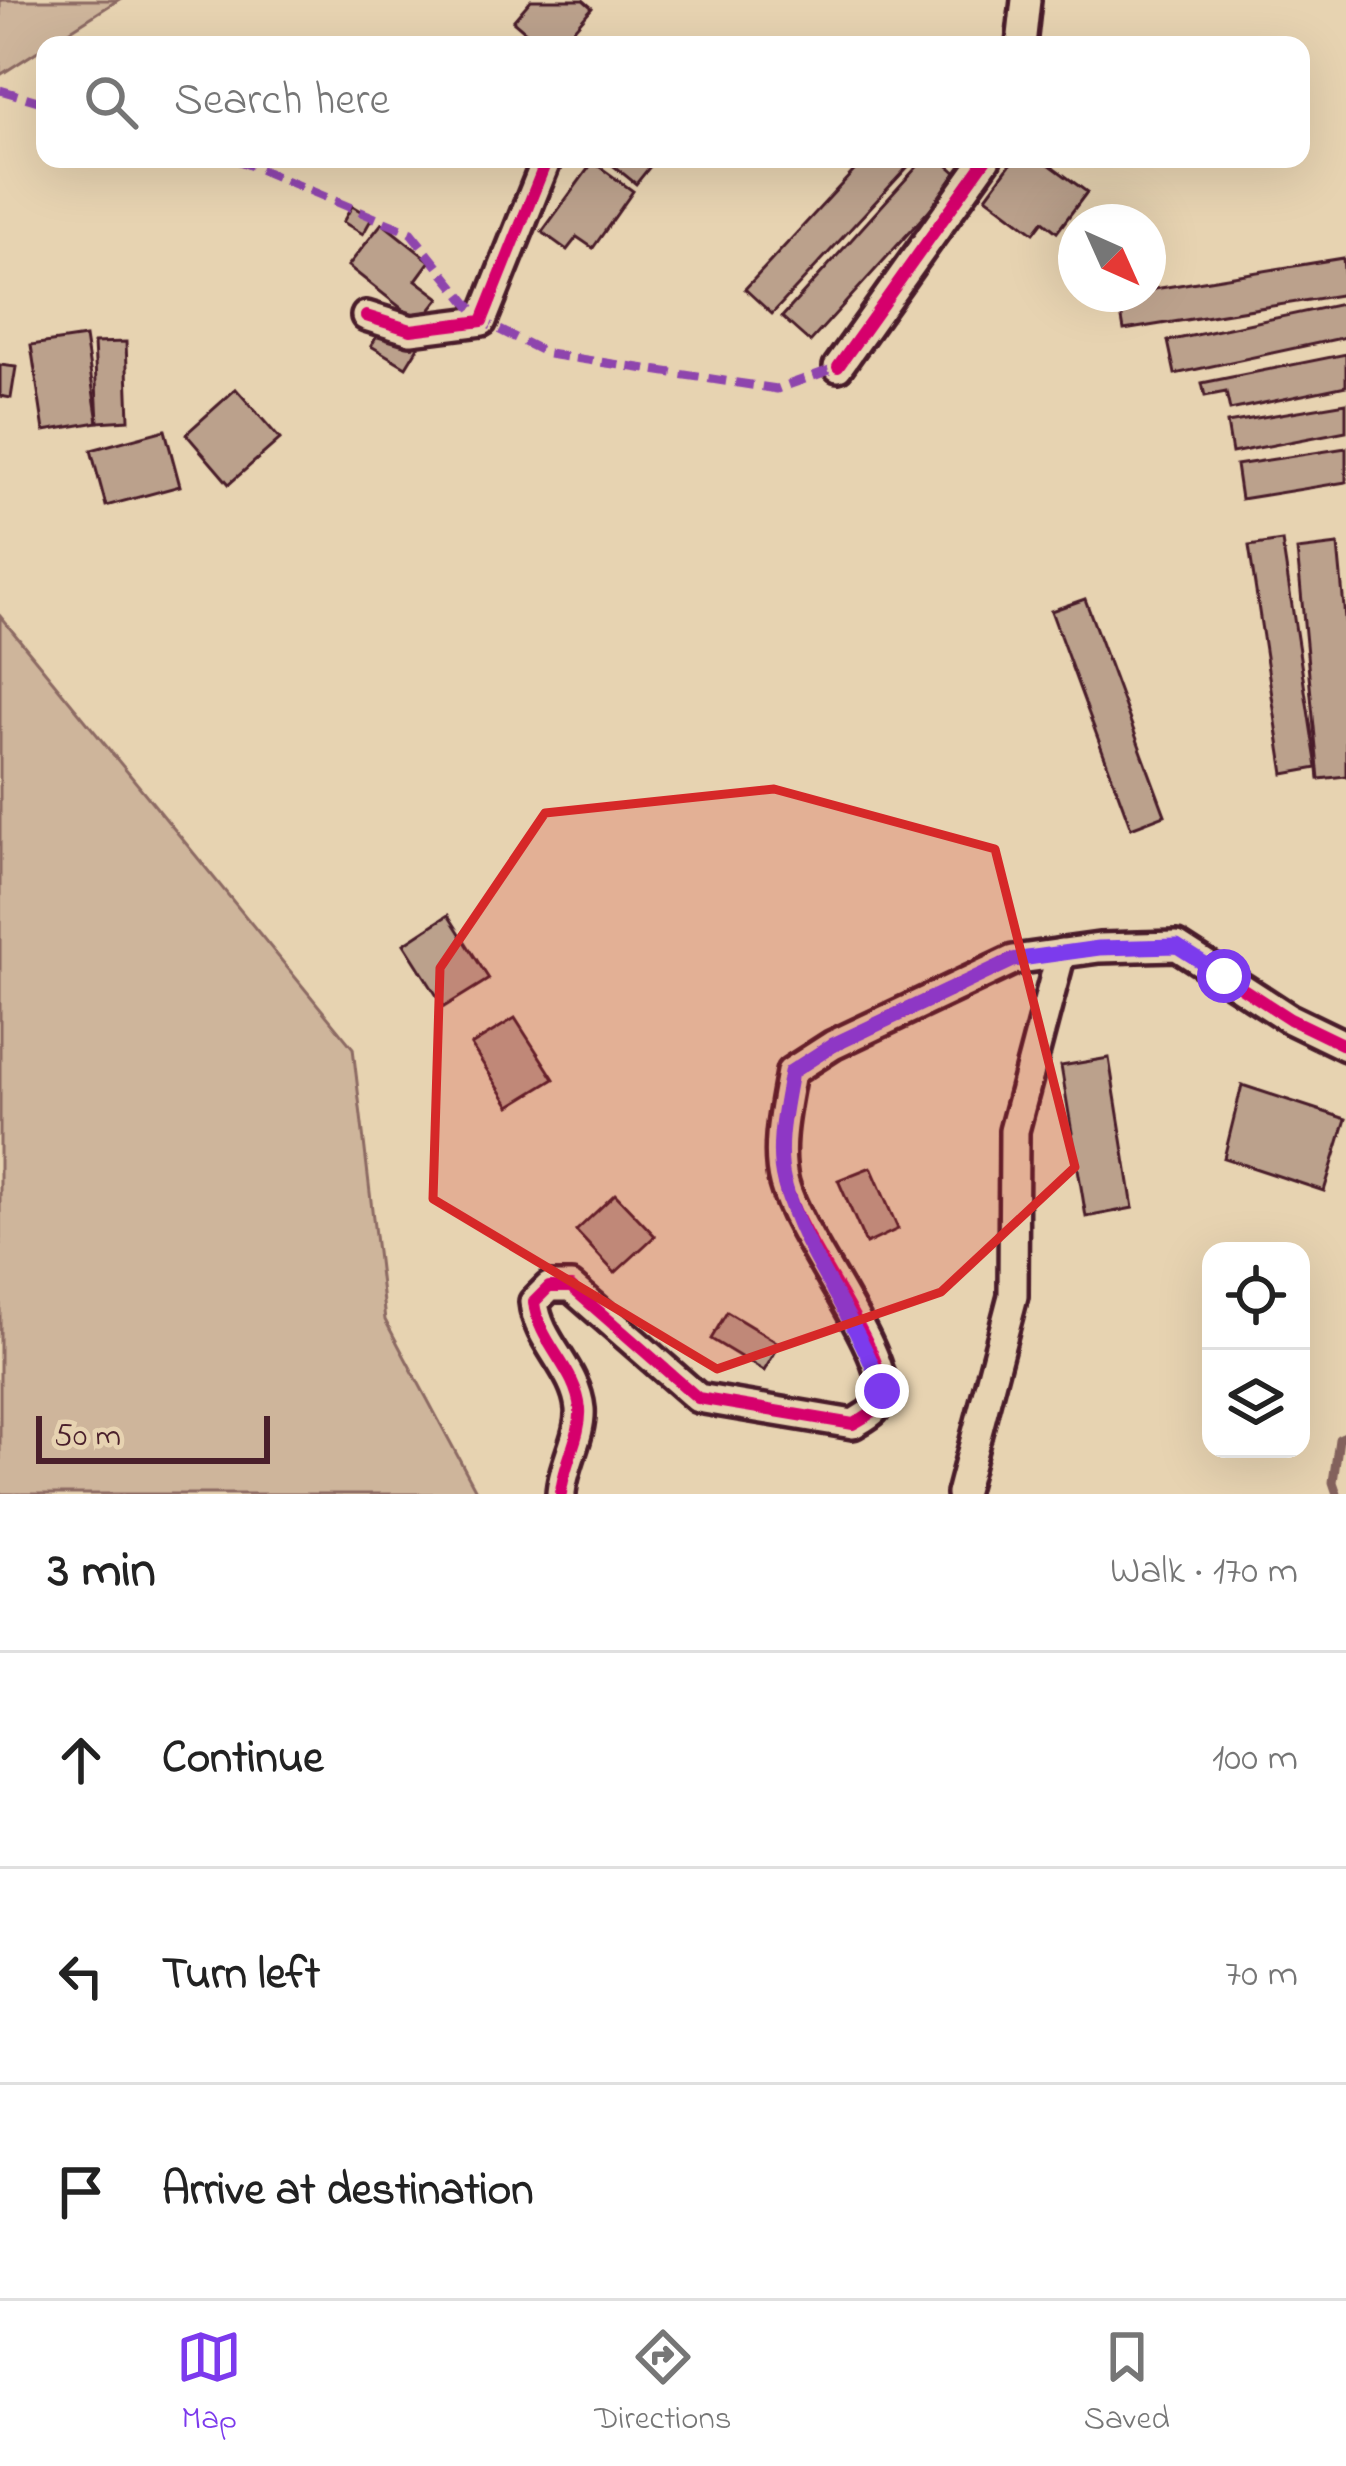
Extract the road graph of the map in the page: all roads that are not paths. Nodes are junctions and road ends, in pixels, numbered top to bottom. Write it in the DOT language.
graph roads {
  1 [pos="1026,0"];
  2 [pos="1022,36"];
  3 [pos="543,168"];
  4 [pos="980,168"];
  5 [pos="366,316"];
  6 [pos="838,367"];
  7 [pos="1061,953"];
  8 [pos="1346,1046"];
  9 [pos="560,1494"];
  10 [pos="961,1494"];
  1 -- 2 [label="street"];
  3 -- 5 [label="street"];
  4 -- 6 [label="street"];
  7 -- 8 [label="street"];
  7 -- 9 [label="street"];
  7 -- 10 [label="street"];
}
